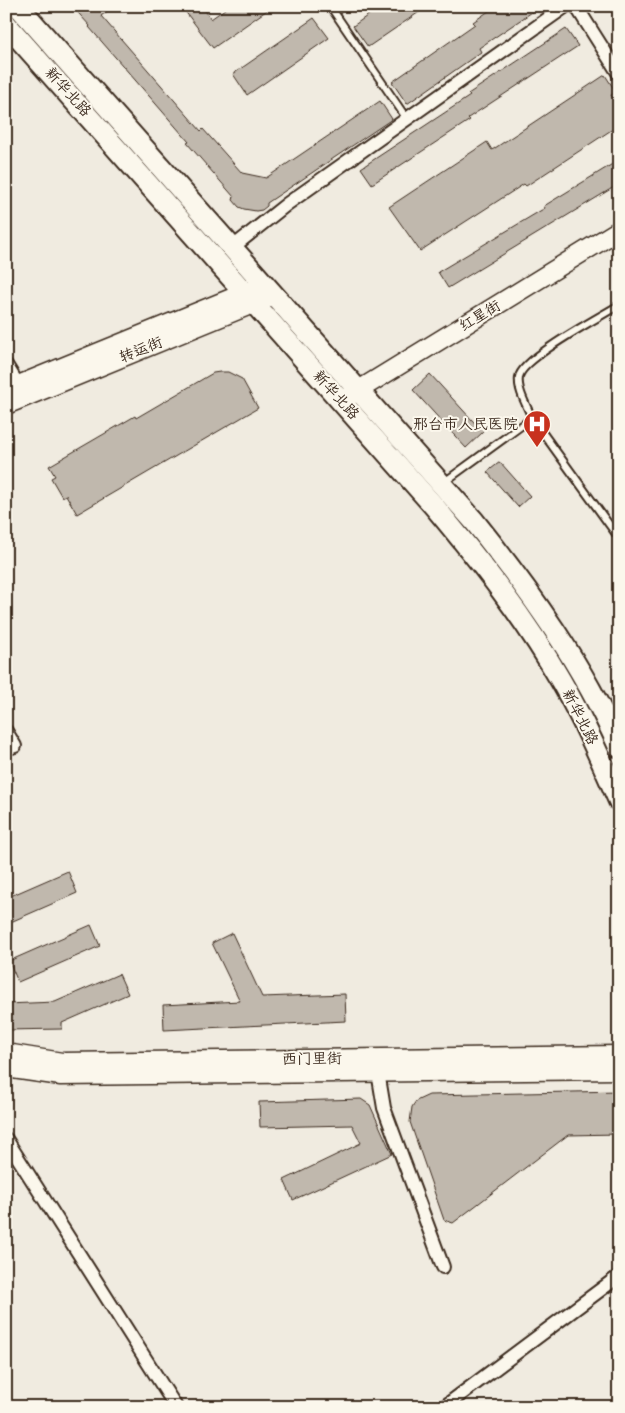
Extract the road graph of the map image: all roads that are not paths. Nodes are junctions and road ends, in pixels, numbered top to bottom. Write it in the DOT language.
graph roads {
  1 [pos="18,6"];
  2 [pos="330,6"];
  3 [pos="566,6"];
  4 [pos="576,6"];
  5 [pos="6,24"];
  6 [pos="619,74"];
  7 [pos="407,119"];
  8 [pos="619,230"];
  9 [pos="233,247"];
  10 [pos="270,289"];
  11 [pos="250,298"];
  12 [pos="619,305"];
  13 [pos="6,365"];
  14 [pos="359,390"];
  15 [pos="17,391"];
  16 [pos="341,401"];
  17 [pos="6,405"];
  18 [pos="532,418"];
  19 [pos="442,484"];
  20 [pos="619,532"];
  21 [pos="6,731"];
  22 [pos="619,747"];
  23 [pos="6,749"];
  24 [pos="619,800"];
  25 [pos="6,1053"];
  26 [pos="619,1055"];
  27 [pos="6,1068"];
  28 [pos="619,1070"];
  29 [pos="378,1072"];
  30 [pos="6,1139"];
  31 [pos="443,1267"];
  32 [pos="619,1276"];
  33 [pos="176,1407"];
  34 [pos="444,1407"];
  1 -- 9 [label="main road, 新华北路"];
  2 -- 7 [label="lane"];
  3 -- 7 [label="street"];
  4 -- 6 [label="street"];
  5 -- 11 [label="main road, 新华北路"];
  7 -- 9 [label="street"];
  8 -- 14 [label="street, 红星街"];
  9 -- 10 [label="main road, 新华北路"];
  10 -- 11 [label="street, 转运街"];
  10 -- 14 [label="main road, 新华北路"];
  11 -- 15 [label="street, 转运街"];
  11 -- 16 [label="main road, 新华北路"];
  12 -- 18 [label="lane"];
  13 -- 15 [label="street"];
  14 -- 16 [label="street, 红星街"];
  14 -- 19 [label="main road, 新华北路"];
  15 -- 17 [label="street, 转运街"];
  16 -- 24 [label="main road, 新华北路"];
  18 -- 19 [label="lane"];
  18 -- 20 [label="lane"];
  19 -- 22 [label="main road, 新华北路"];
  21 -- 23 [label="street"];
  25 -- 26 [label="street, 西门里街"];
  27 -- 29 [label="street"];
  28 -- 29 [label="street"];
  29 -- 31 [label="street"];
  30 -- 33 [label="street"];
  32 -- 34 [label="street"];
}
